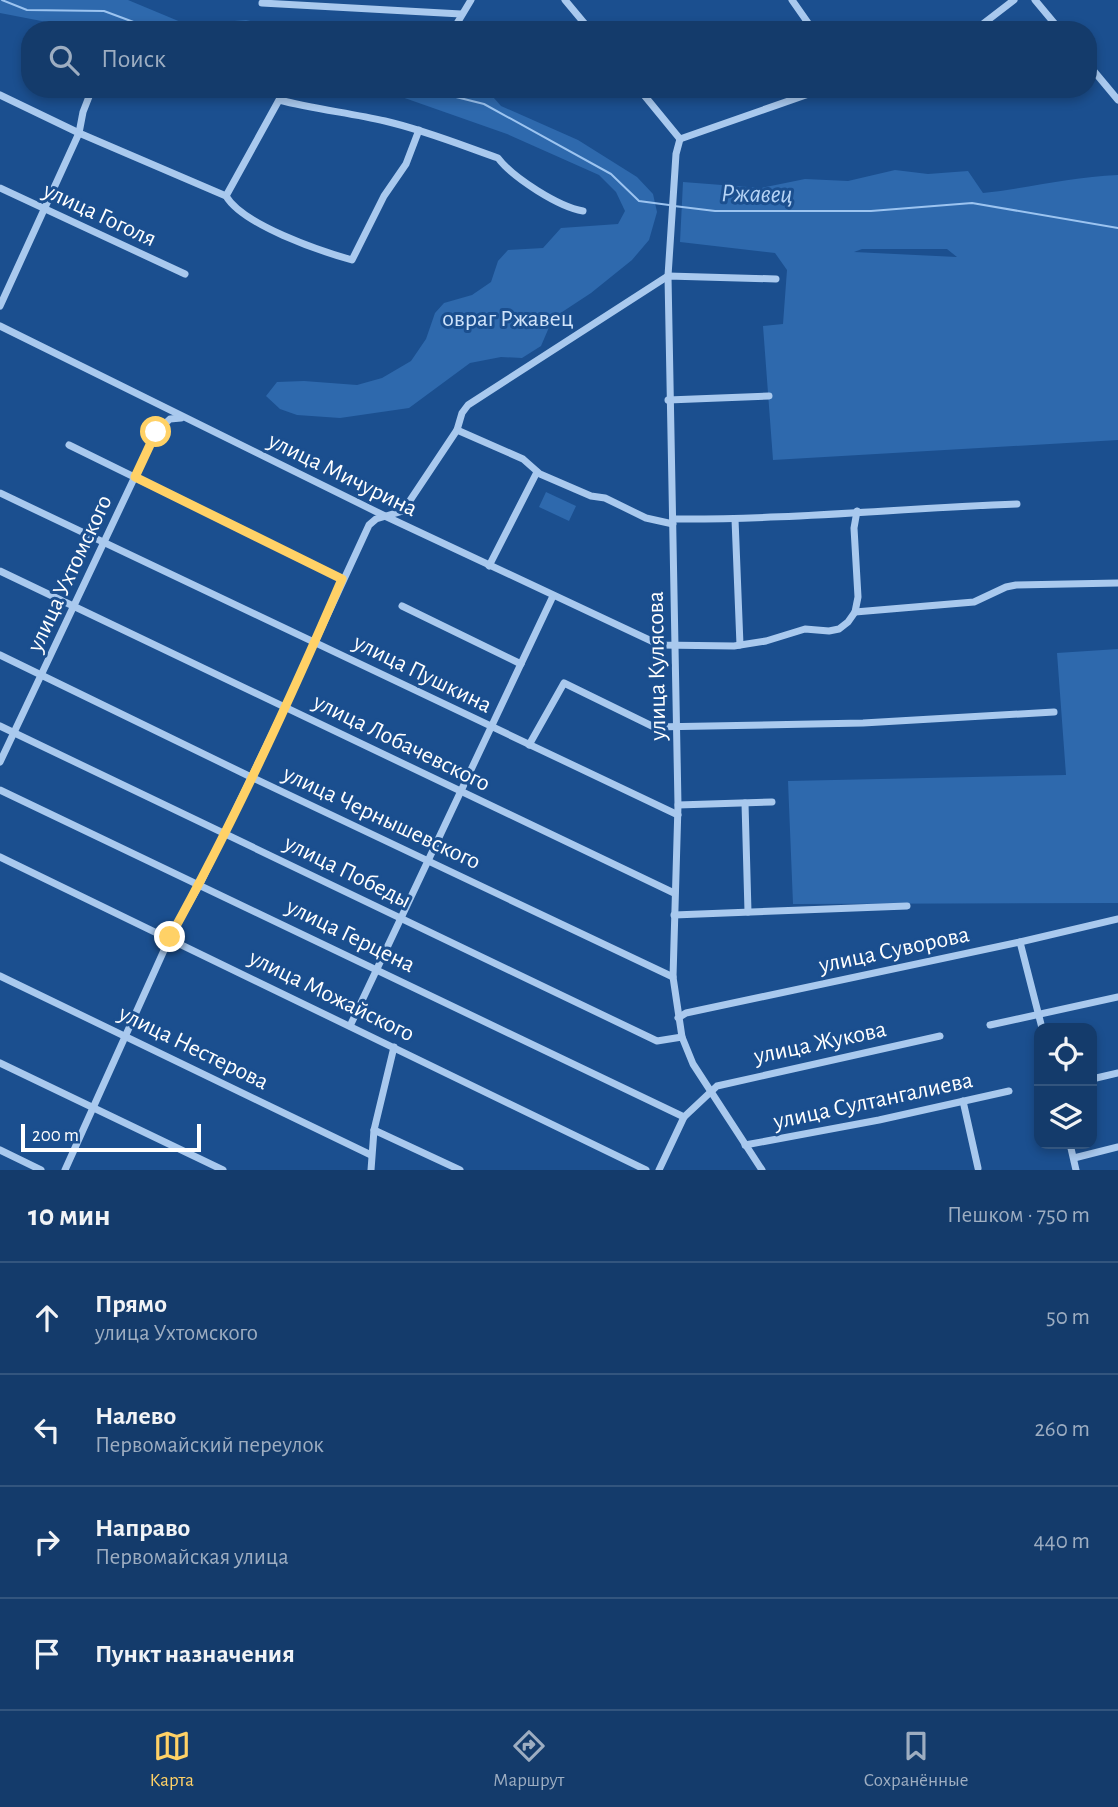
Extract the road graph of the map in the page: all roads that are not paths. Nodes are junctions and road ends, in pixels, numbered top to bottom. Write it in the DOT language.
graph roads {
  1 [pos="471,0"];
  2 [pos="565,0"];
  3 [pos="792,0"];
  4 [pos="1014,0"];
  5 [pos="1035,0"];
  6 [pos="262,3"];
  7 [pos="461,14"];
  8 [pos="458,21"];
  9 [pos="582,21"];
  10 [pos="807,21"];
  11 [pos="987,21"];
  12 [pos="1052,21"];
  13 [pos="1097,75"];
  14 [pos="0,95"];
  15 [pos="89,98"];
  16 [pos="646,98"];
  17 [pos="796,98"];
  18 [pos="1118,100"];
  19 [pos="419,130"];
  20 [pos="79,133"];
  21 [pos="680,139"];
  22 [pos="0,188"];
  23 [pos="226,196"];
  24 [pos="43,209"];
  25 [pos="583,211"];
  26 [pos="185,274"];
  27 [pos="668,276"];
  28 [pos="776,279"];
  29 [pos="0,306"];
  30 [pos="0,326"];
  31 [pos="769,396"];
  32 [pos="668,400"];
  33 [pos="185,419"];
  34 [pos="457,430"];
  35 [pos="69,445"];
  36 [pos="537,472"];
  37 [pos="135,477"];
  38 [pos="0,493"];
  39 [pos="1017,504"];
  40 [pos="857,511"];
  41 [pos="387,517"];
  42 [pos="735,519"];
  43 [pos="673,522"];
  44 [pos="106,542"];
  45 [pos="489,566"];
  46 [pos="0,571"];
  47 [pos="342,579"];
  48 [pos="1118,583"];
  49 [pos="554,596"];
  50 [pos="402,606"];
  51 [pos="74,607"];
  52 [pos="855,612"];
  53 [pos="315,642"];
  54 [pos="740,645"];
  55 [pos="674,646"];
  56 [pos="0,655"];
  57 [pos="521,664"];
  58 [pos="42,674"];
  59 [pos="285,707"];
  60 [pos="1054,712"];
  61 [pos="0,726"];
  62 [pos="491,727"];
  63 [pos="677,728"];
  64 [pos="14,733"];
  65 [pos="529,745"];
  66 [pos="0,762"];
  67 [pos="251,777"];
  68 [pos="0,790"];
  69 [pos="460,792"];
  70 [pos="772,802"];
  71 [pos="745,803"];
  72 [pos="678,805"];
  73 [pos="678,815"];
  74 [pos="224,832"];
  75 [pos="0,857"];
  76 [pos="428,860"];
  77 [pos="200,884"];
  78 [pos="674,893"];
  79 [pos="907,906"];
  80 [pos="748,912"];
  81 [pos="674,915"];
  82 [pos="400,918"];
  83 [pos="1118,919"];
  84 [pos="170,937"];
  85 [pos="1020,942"];
  86 [pos="378,969"];
  87 [pos="0,976"];
  88 [pos="673,976"];
  89 [pos="1118,997"];
  90 [pos="1038,1014"];
  91 [pos="678,1018"];
  92 [pos="1041,1023"];
  93 [pos="990,1025"];
  94 [pos="351,1026"];
  95 [pos="125,1034"];
  96 [pos="940,1036"];
  97 [pos="682,1037"];
  98 [pos="394,1047"];
  99 [pos="0,1063"];
  100 [pos="1118,1073"];
  101 [pos="1097,1078"];
  102 [pos="1009,1091"];
  103 [pos="712,1093"];
  104 [pos="963,1101"];
  105 [pos="94,1109"];
  106 [pos="684,1118"];
  107 [pos="374,1130"];
  108 [pos="745,1145"];
  109 [pos="1118,1147"];
  110 [pos="1071,1149"];
  111 [pos="0,1150"];
  112 [pos="371,1155"];
  113 [pos="1074,1158"];
  114 [pos="978,1168"];
  115 [pos="41,1170"];
  116 [pos="65,1170"];
  117 [pos="223,1170"];
  118 [pos="370,1170"];
  119 [pos="460,1170"];
  120 [pos="646,1170"];
  121 [pos="659,1170"];
  122 [pos="762,1170"];
  123 [pos="1076,1170"];
  1 -- 7 [label="street"];
  2 -- 9 [label="street"];
  3 -- 10 [label="street"];
  4 -- 11 [label="street"];
  5 -- 12 [label="street"];
  6 -- 7 [label="street"];
  7 -- 8 [label="street"];
  13 -- 18 [label="street"];
  14 -- 20 [label="street"];
  15 -- 20 [label="street"];
  16 -- 21 [label="street"];
  17 -- 21 [label="street"];
  19 -- 23 [label="street"];
  19 -- 23 [label="street"];
  19 -- 25 [label="street"];
  20 -- 23 [label="street"];
  20 -- 24 [label="street"];
  21 -- 27 [label="street, улица Кулясова"];
  22 -- 24 [label="street, улица Гоголя"];
  24 -- 26 [label="street, улица Гоголя"];
  24 -- 29 [label="street"];
  27 -- 28 [label="street"];
  27 -- 32 [label="street, улица Кулясова"];
  27 -- 34 [label="street"];
  30 -- 33 [label="street, улица Мичурина"];
  31 -- 32 [label="street"];
  32 -- 43 [label="street, улица Кулясова"];
  33 -- 37 [label="street, улица Ухтомского"];
  33 -- 41 [label="street, улица Мичурина"];
  34 -- 36 [label="street"];
  34 -- 41 [label="street"];
  35 -- 37 [label="street"];
  36 -- 43 [label="street"];
  36 -- 45 [label="street"];
  37 -- 44 [label="street, улица Ухтомского"];
  37 -- 47 [label="street"];
  38 -- 44 [label="street, улица Пушкина"];
  39 -- 40 [label="street"];
  40 -- 42 [label="street"];
  40 -- 52 [label="street"];
  41 -- 45 [label="street, улица Мичурина"];
  41 -- 47 [label="street"];
  42 -- 43 [label="street"];
  42 -- 54 [label="street"];
  43 -- 55 [label="street, улица Кулясова"];
  44 -- 51 [label="street, улица Ухтомского"];
  44 -- 53 [label="street, улица Пушкина"];
  45 -- 49 [label="street, улица Мичурина"];
  46 -- 51 [label="street, улица Лобачевского"];
  47 -- 53 [label="street"];
  48 -- 52 [label="street"];
  49 -- 55 [label="street, улица Мичурина"];
  49 -- 57 [label="street"];
  50 -- 57 [label="street"];
  51 -- 58 [label="street, улица Ухтомского"];
  51 -- 59 [label="street, улица Лобачевского"];
  52 -- 54 [label="street, улица Мичурина"];
  53 -- 59 [label="street"];
  53 -- 62 [label="street, улица Пушкина"];
  54 -- 55 [label="street, улица Мичурина"];
  55 -- 63 [label="street, улица Кулясова"];
  56 -- 58 [label="street, улица Чернышевского"];
  57 -- 62 [label="street"];
  58 -- 64 [label="street, улица Ухтомского"];
  58 -- 67 [label="street, улица Чернышевского"];
  59 -- 67 [label="street"];
  59 -- 69 [label="street, улица Лобачевского"];
  60 -- 63 [label="street"];
  61 -- 64 [label="street, улица Победы"];
  62 -- 65 [label="street, улица Пушкина"];
  62 -- 69 [label="street"];
  63 -- 65 [label="street"];
  63 -- 72 [label="street, улица Кулясова"];
  64 -- 66 [label="street, улица Ухтомского"];
  64 -- 74 [label="street, улица Победы"];
  65 -- 73 [label="street, улица Пушкина"];
  67 -- 74 [label="street"];
  67 -- 76 [label="street, улица Чернышевского"];
  68 -- 77 [label="street, улица Герцена"];
  69 -- 76 [label="street"];
  69 -- 78 [label="street, улица Лобачевского"];
  70 -- 71 [label="street"];
  71 -- 72 [label="street"];
  71 -- 80 [label="street"];
  72 -- 73 [label="street, улица Кулясова"];
  73 -- 78 [label="street, улица Кулясова"];
  74 -- 77 [label="street"];
  74 -- 82 [label="street, улица Победы"];
  75 -- 84 [label="street, улица Можайского"];
  76 -- 82 [label="street"];
  76 -- 88 [label="street, улица Чернышевского"];
  77 -- 84 [label="street"];
  77 -- 86 [label="street, улица Герцена"];
  78 -- 81 [label="street, улица Кулясова"];
  79 -- 80 [label="street"];
  80 -- 81 [label="street"];
  81 -- 88 [label="street, улица Кулясова"];
  82 -- 86 [label="street"];
  82 -- 97 [label="street, улица Победы"];
  83 -- 85 [label="street, улица Суворова"];
  84 -- 94 [label="street, улица Можайского"];
  84 -- 95 [label="street"];
  85 -- 90 [label="street"];
  85 -- 91 [label="street, улица Суворова"];
  86 -- 94 [label="street"];
  86 -- 106 [label="street, улица Герцена"];
  87 -- 95 [label="street, улица Нестерова"];
  88 -- 91 [label="street, улица Кулясова"];
  89 -- 90 [label="street"];
  90 -- 92 [label="street"];
  90 -- 93 [label="street"];
  91 -- 97 [label="street, улица Кулясова"];
  94 -- 98 [label="street, улица Можайского"];
  95 -- 105 [label="street"];
  95 -- 112 [label="street, улица Нестерова"];
  96 -- 103 [label="street, улица Жукова"];
  97 -- 103 [label="street, улица Кулясова"];
  98 -- 107 [label="street"];
  98 -- 120 [label="street, улица Можайского"];
  99 -- 105 [label="street"];
  100 -- 101 [label="street"];
  102 -- 104 [label="street, улица Султангалиева"];
  103 -- 106 [label="street, улица Жукова"];
  103 -- 108 [label="street, улица Кулясова"];
  104 -- 108 [label="street, улица Султангалиева"];
  104 -- 114 [label="street"];
  105 -- 116 [label="street"];
  105 -- 117 [label="street"];
  106 -- 121 [label="street"];
  107 -- 112 [label="street"];
  107 -- 119 [label="street"];
  108 -- 122 [label="street, улица Кулясова"];
  109 -- 113 [label="street"];
  110 -- 113 [label="street"];
  111 -- 115 [label="street"];
  112 -- 118 [label="street"];
  113 -- 123 [label="street"];
}
